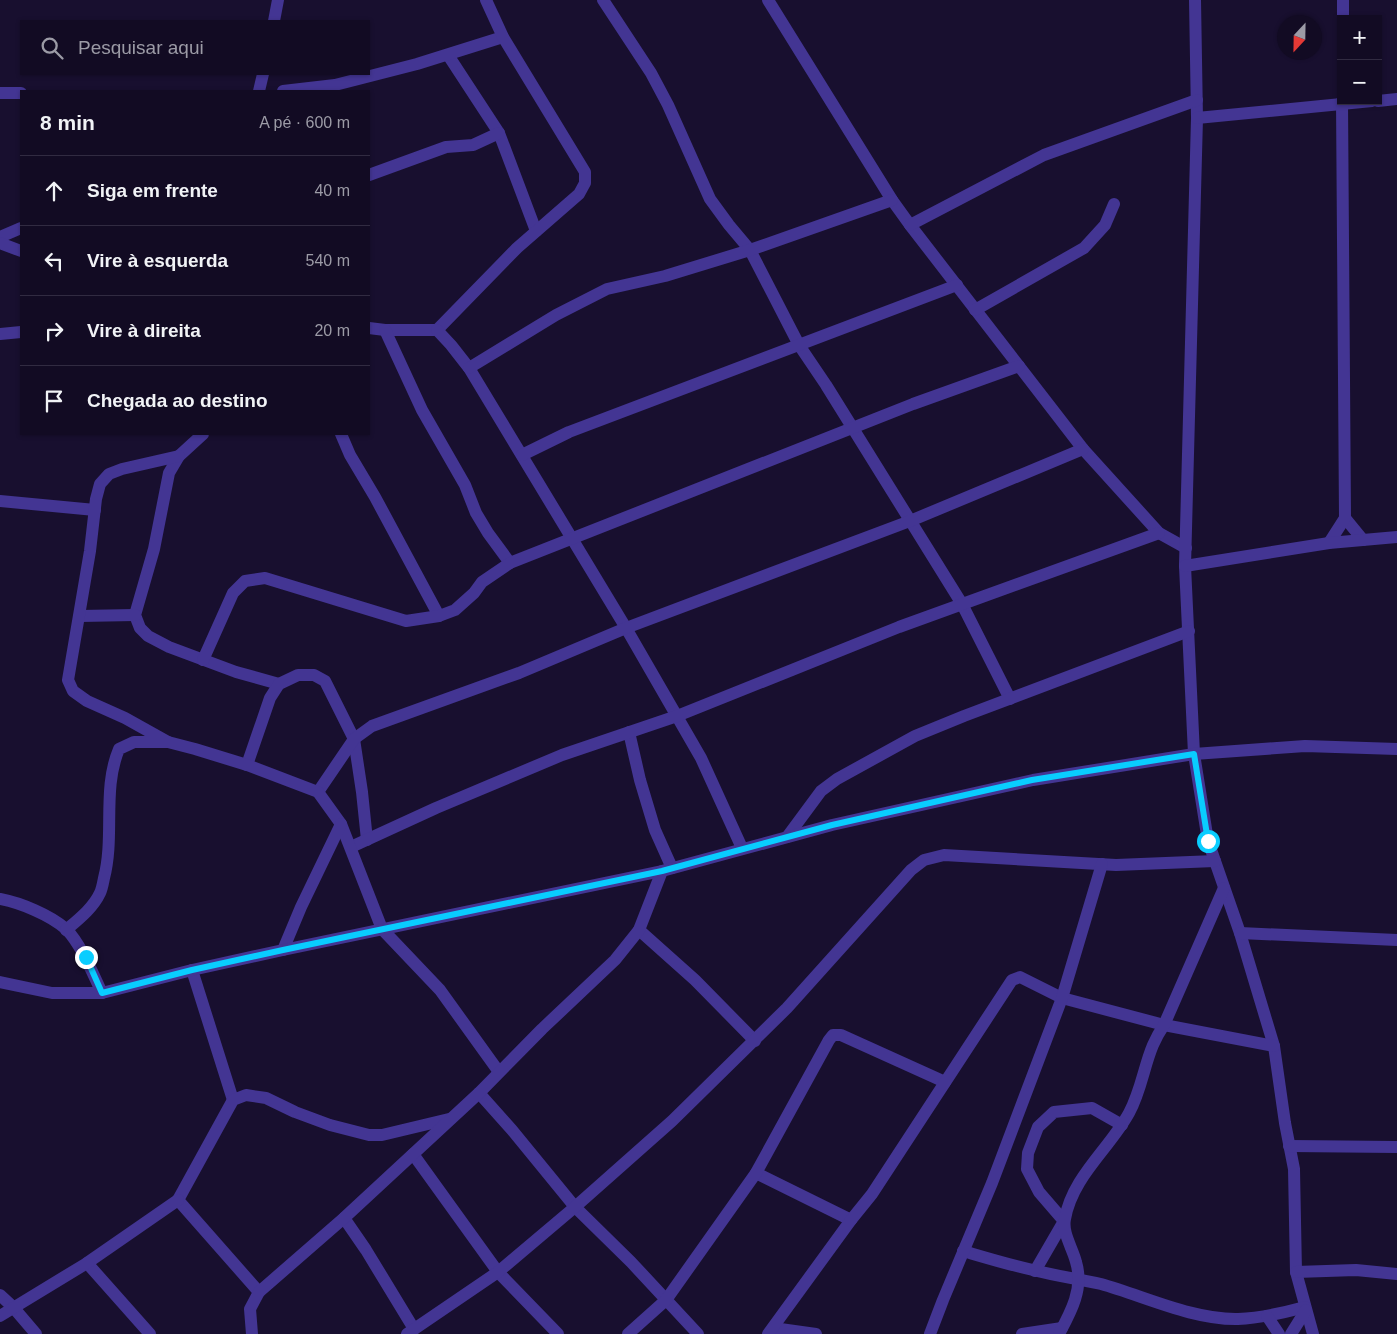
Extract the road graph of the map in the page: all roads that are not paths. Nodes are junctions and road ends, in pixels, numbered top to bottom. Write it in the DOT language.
graph roads {
  1 [pos="278,0"];
  2 [pos="486,0"];
  3 [pos="603,0"];
  4 [pos="768,0"];
  5 [pos="1195,0"];
  6 [pos="1343,0"];
  7 [pos="1343,15"];
  8 [pos="274,20"];
  9 [pos="503,37"];
  10 [pos="448,54"];
  11 [pos="263,75"];
  12 [pos="259,90"];
  13 [pos="292,90"];
  14 [pos="0,93"];
  15 [pos="20,93"];
  16 [pos="1197,100"];
  17 [pos="1397,100"];
  18 [pos="1382,101"];
  19 [pos="1337,103"];
  20 [pos="1342,105"];
  21 [pos="1197,118"];
  22 [pos="499,133"];
  23 [pos="370,175"];
  24 [pos="892,200"];
  25 [pos="1114,204"];
  26 [pos="910,225"];
  27 [pos="20,228"];
  28 [pos="536,232"];
  29 [pos="0,237"];
  30 [pos="0,243"];
  31 [pos="750,250"];
  32 [pos="20,251"];
  33 [pos="957,286"];
  34 [pos="975,310"];
  35 [pos="370,328"];
  36 [pos="384,330"];
  37 [pos="437,330"];
  38 [pos="20,332"];
  39 [pos="0,334"];
  40 [pos="799,345"];
  41 [pos="1019,366"];
  42 [pos="469,368"];
  43 [pos="852,428"];
  44 [pos="202,435"];
  45 [pos="341,435"];
  46 [pos="1083,448"];
  47 [pos="522,455"];
  48 [pos="180,456"];
  49 [pos="0,501"];
  50 [pos="95,510"];
  51 [pos="1345,518"];
  52 [pos="910,521"];
  53 [pos="1159,533"];
  54 [pos="1397,538"];
  55 [pos="572,539"];
  56 [pos="1363,540"];
  57 [pos="1329,543"];
  58 [pos="1186,548"];
  59 [pos="510,563"];
  60 [pos="1186,566"];
  61 [pos="962,604"];
  62 [pos="135,615"];
  63 [pos="80,616"];
  64 [pos="439,616"];
  65 [pos="626,628"];
  66 [pos="1189,631"];
  67 [pos="203,660"];
  68 [pos="278,684"];
  69 [pos="1010,699"];
  70 [pos="677,716"];
  71 [pos="629,732"];
  72 [pos="354,739"];
  73 [pos="168,742"];
  74 [pos="1397,748"];
  75 [pos="1194,754"];
  76 [pos="247,765"];
  77 [pos="318,792"];
  78 [pos="341,824"];
  79 [pos="787,837"];
  80 [pos="367,840"];
  81 [pos="351,847"];
  82 [pos="742,848"];
  83 [pos="1215,861"];
  84 [pos="1102,864"];
  85 [pos="667,869"];
  86 [pos="1224,888"];
  87 [pos="0,899"];
  88 [pos="382,929"];
  89 [pos="66,930"];
  90 [pos="639,930"];
  91 [pos="1240,933"];
  92 [pos="1397,940"];
  93 [pos="283,950"];
  94 [pos="192,970"];
  95 [pos="0,982"];
  96 [pos="102,993"];
  97 [pos="1062,998"];
  98 [pos="1164,1025"];
  99 [pos="755,1040"];
  100 [pos="1274,1046"];
  101 [pos="499,1072"];
  102 [pos="945,1082"];
  103 [pos="479,1093"];
  104 [pos="232,1100"];
  105 [pos="452,1118"];
  106 [pos="1122,1125"];
  107 [pos="1289,1146"];
  108 [pos="1397,1147"];
  109 [pos="413,1154"];
  110 [pos="756,1173"];
  111 [pos="178,1200"];
  112 [pos="575,1207"];
  113 [pos="344,1218"];
  114 [pos="851,1220"];
  115 [pos="1064,1220"];
  116 [pos="963,1251"];
  117 [pos="87,1263"];
  118 [pos="1035,1271"];
  119 [pos="498,1272"];
  120 [pos="1296,1272"];
  121 [pos="1397,1274"];
  122 [pos="1078,1278"];
  123 [pos="259,1292"];
  124 [pos="0,1295"];
  125 [pos="666,1300"];
  126 [pos="13,1307"];
  127 [pos="1305,1308"];
  128 [pos="0,1316"];
  129 [pos="1267,1316"];
  130 [pos="770,1331"];
  131 [pos="1061,1331"];
  132 [pos="410,1332"];
  133 [pos="36,1334"];
  134 [pos="150,1334"];
  135 [pos="252,1334"];
  136 [pos="558,1334"];
  137 [pos="628,1334"];
  138 [pos="698,1334"];
  139 [pos="816,1334"];
  140 [pos="930,1334"];
  141 [pos="1022,1334"];
  142 [pos="1279,1334"];
  143 [pos="1291,1334"];
  144 [pos="1313,1334"];
  1 -- 8 [label="street"];
  2 -- 9 [label="street"];
  3 -- 31 [label="street"];
  4 -- 24 [label="street"];
  5 -- 16 [label="street"];
  6 -- 7 [label="street"];
  9 -- 10 [label="street"];
  9 -- 28 [label="street"];
  10 -- 13 [label="street"];
  10 -- 22 [label="street"];
  11 -- 12 [label="street"];
  14 -- 15 [label="street"];
  16 -- 21 [label="street"];
  16 -- 26 [label="street"];
  17 -- 18 [label="street"];
  19 -- 21 [label="street"];
  20 -- 51 [label="street"];
  21 -- 58 [label="street"];
  22 -- 23 [label="street"];
  22 -- 28 [label="street"];
  24 -- 26 [label="street"];
  24 -- 31 [label="street"];
  25 -- 34 [label="street"];
  26 -- 33 [label="street"];
  27 -- 29 [label="street"];
  28 -- 37 [label="street"];
  30 -- 32 [label="street"];
  31 -- 40 [label="street"];
  31 -- 42 [label="street"];
  33 -- 34 [label="street"];
  33 -- 40 [label="street"];
  34 -- 41 [label="street"];
  35 -- 36 [label="street"];
  36 -- 37 [label="street"];
  36 -- 59 [label="street"];
  37 -- 42 [label="street"];
  38 -- 39 [label="street"];
  40 -- 43 [label="street"];
  40 -- 47 [label="street"];
  41 -- 43 [label="street"];
  41 -- 46 [label="street"];
  42 -- 47 [label="street"];
  43 -- 52 [label="street"];
  43 -- 55 [label="street"];
  44 -- 48 [label="street"];
  45 -- 64 [label="street"];
  46 -- 52 [label="street"];
  46 -- 53 [label="street"];
  47 -- 55 [label="street"];
  48 -- 50 [label="street"];
  48 -- 62 [label="street"];
  49 -- 50 [label="street"];
  50 -- 63 [label="street"];
  51 -- 56 [label="street"];
  51 -- 57 [label="street"];
  52 -- 61 [label="street"];
  52 -- 65 [label="street"];
  53 -- 58 [label="street"];
  53 -- 61 [label="street"];
  54 -- 56 [label="street"];
  55 -- 59 [label="street"];
  55 -- 65 [label="street"];
  56 -- 57 [label="street"];
  57 -- 60 [label="street"];
  58 -- 60 [label="street"];
  59 -- 64 [label="street"];
  60 -- 66 [label="street"];
  61 -- 69 [label="street"];
  61 -- 70 [label="street"];
  62 -- 63 [label="street"];
  62 -- 67 [label="street"];
  63 -- 73 [label="street"];
  64 -- 67 [label="street"];
  65 -- 70 [label="street"];
  65 -- 72 [label="street"];
  66 -- 69 [label="street"];
  66 -- 75 [label="street"];
  67 -- 68 [label="street"];
  68 -- 72 [label="street"];
  68 -- 76 [label="street"];
  69 -- 79 [label="street"];
  70 -- 71 [label="street"];
  70 -- 82 [label="street"];
  71 -- 80 [label="street"];
  71 -- 85 [label="street"];
  72 -- 77 [label="street"];
  72 -- 80 [label="street"];
  73 -- 76 [label="street"];
  73 -- 89 [label="street"];
  74 -- 75 [label="street"];
  75 -- 79 [label="street"];
  75 -- 83 [label="street"];
  76 -- 77 [label="street"];
  77 -- 78 [label="street"];
  78 -- 81 [label="street"];
  78 -- 93 [label="street"];
  79 -- 82 [label="street"];
  80 -- 81 [label="street"];
  81 -- 88 [label="street"];
  82 -- 85 [label="street"];
  83 -- 84 [label="street"];
  83 -- 86 [label="street"];
  84 -- 97 [label="street"];
  84 -- 99 [label="street"];
  85 -- 88 [label="street"];
  85 -- 90 [label="street"];
  86 -- 91 [label="street"];
  86 -- 98 [label="street"];
  87 -- 89 [label="street"];
  88 -- 93 [label="street"];
  88 -- 101 [label="street"];
  89 -- 96 [label="street"];
  90 -- 99 [label="street"];
  90 -- 101 [label="street"];
  91 -- 92 [label="street"];
  91 -- 100 [label="street"];
  93 -- 94 [label="street"];
  94 -- 96 [label="street"];
  94 -- 104 [label="street"];
  95 -- 96 [label="street"];
  97 -- 98 [label="street"];
  97 -- 102 [label="street"];
  97 -- 116 [label="street"];
  98 -- 100 [label="street"];
  98 -- 106 [label="street"];
  99 -- 112 [label="street"];
  100 -- 107 [label="street"];
  101 -- 103 [label="street"];
  102 -- 110 [label="street"];
  102 -- 114 [label="street"];
  103 -- 105 [label="street"];
  103 -- 112 [label="street"];
  104 -- 105 [label="street"];
  104 -- 111 [label="street"];
  105 -- 109 [label="street"];
  106 -- 115 [label="street"];
  106 -- 115 [label="street"];
  107 -- 108 [label="street"];
  107 -- 120 [label="street"];
  109 -- 113 [label="street"];
  109 -- 119 [label="street"];
  110 -- 114 [label="street"];
  110 -- 125 [label="street"];
  111 -- 117 [label="street"];
  111 -- 123 [label="street"];
  112 -- 119 [label="street"];
  112 -- 125 [label="street"];
  113 -- 123 [label="street"];
  113 -- 132 [label="street"];
  114 -- 130 [label="street"];
  115 -- 118 [label="street"];
  115 -- 122 [label="street"];
  116 -- 118 [label="street"];
  116 -- 140 [label="street"];
  117 -- 126 [label="street"];
  117 -- 134 [label="street"];
  118 -- 122 [label="street"];
  119 -- 132 [label="street"];
  119 -- 136 [label="street"];
  120 -- 121 [label="street"];
  120 -- 127 [label="street"];
  122 -- 129 [label="street"];
  122 -- 131 [label="street"];
  123 -- 135 [label="street"];
  124 -- 126 [label="street"];
  125 -- 137 [label="street"];
  125 -- 138 [label="street"];
  126 -- 128 [label="street"];
  126 -- 133 [label="street"];
  127 -- 129 [label="street"];
  127 -- 143 [label="street"];
  127 -- 144 [label="street"];
  129 -- 142 [label="street"];
  130 -- 139 [label="street"];
  131 -- 141 [label="street"];
}
